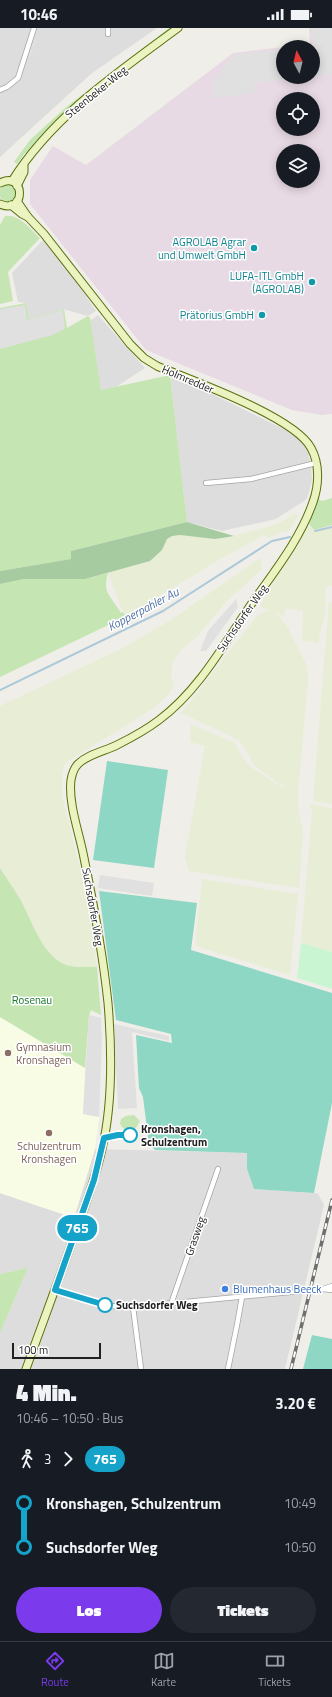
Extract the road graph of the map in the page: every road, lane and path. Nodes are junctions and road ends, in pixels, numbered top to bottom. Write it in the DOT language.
graph roads {
  1 [pos="34,28"];
  2 [pos="108,28"];
  3 [pos="178,28"];
  4 [pos="108,34"];
  5 [pos="0,90"];
  6 [pos="0,182"];
  7 [pos="15,183"];
  8 [pos="17,201"];
  9 [pos="11,205"];
  10 [pos="1,206"];
  11 [pos="28,217"];
  12 [pos="316,463"];
  13 [pos="206,483"];
  14 [pos="300,531"];
  15 [pos="218,1169"];
  16 [pos="332,1286"];
  17 [pos="323,1289"];
  18 [pos="55,1290"];
  19 [pos="332,1290"];
  20 [pos="242,1297"];
  21 [pos="171,1304"];
  22 [pos="133,1307"];
  23 [pos="26,1369"];
  24 [pos="141,1369"];
  25 [pos="228,1369"];
  1 -- 5 [label="street"];
  2 -- 4 [label="street"];
  3 -- 7 [label="street, Steenbeker Weg"];
  6 -- 7 [label="street"];
  7 -- 8 [label="street, Steenbeker Weg"];
  8 -- 9 [label="street"];
  8 -- 11 [label="street, Holmredder"];
  9 -- 10 [label="street"];
  9 -- 11 [label="street, Holmredder"];
  11 -- 12 [label="street, Holmredder"];
  12 -- 13 [label="street"];
  12 -- 14 [label="street, Holmredder"];
  14 -- 18 [label="street, Suchsdorfer Weg"];
  15 -- 21 [label="street, Grasweg"];
  16 -- 17 [label="street"];
  17 -- 19 [label="street"];
  17 -- 20 [label="street"];
  18 -- 22 [label="street"];
  18 -- 23 [label="street, Suchsdorfer Weg"];
  20 -- 21 [label="street"];
  20 -- 25 [label="street"];
  21 -- 22 [label="street"];
  22 -- 24 [label="street"];
}
